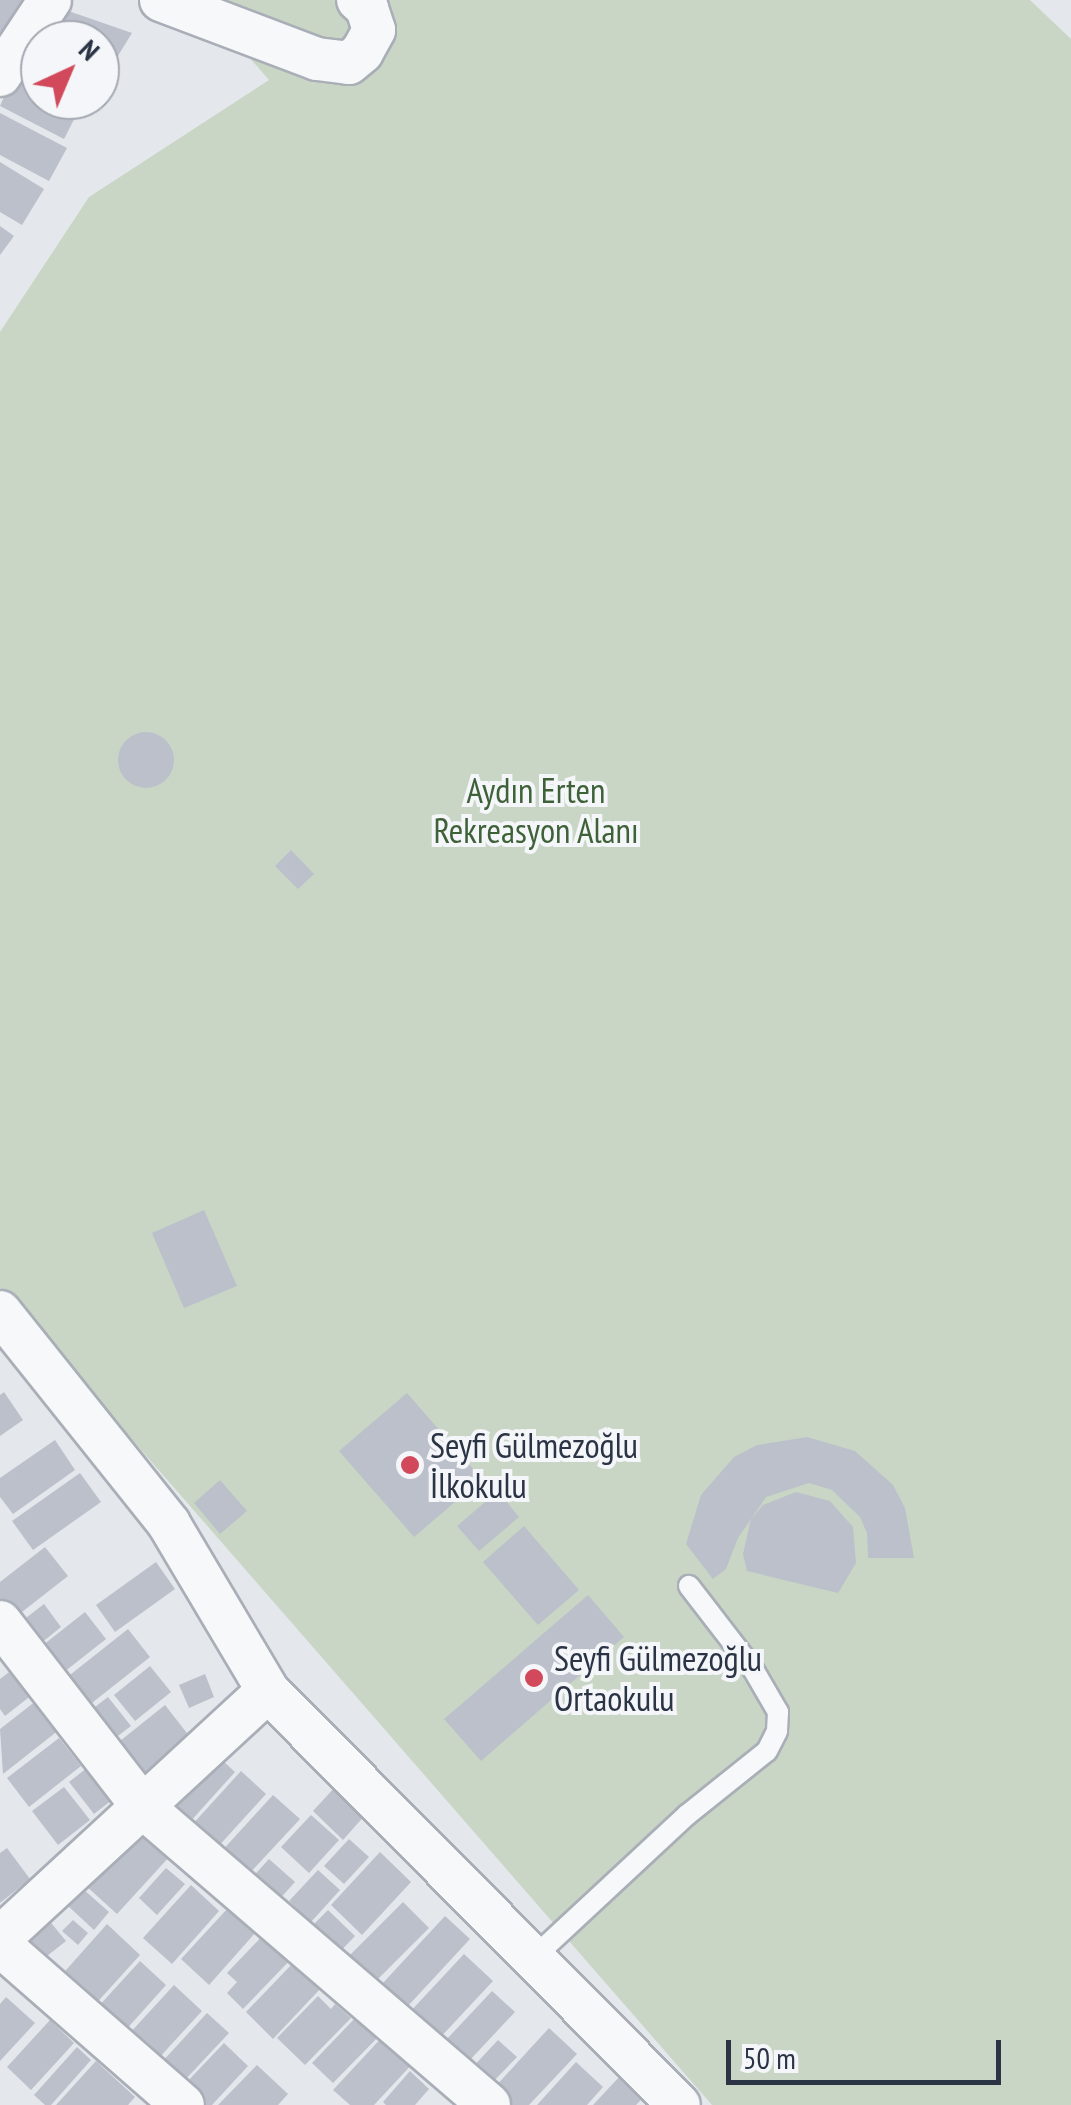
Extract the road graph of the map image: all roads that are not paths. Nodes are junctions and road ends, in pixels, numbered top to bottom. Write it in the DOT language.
graph roads {
  1 [pos="50,0"];
  2 [pos="162,0"];
  3 [pos="358,0"];
  4 [pos="0,75"];
  5 [pos="0,1312"];
  6 [pos="689,1586"];
  7 [pos="0,1622"];
  8 [pos="268,1691"];
  9 [pos="144,1808"];
  10 [pos="0,1941"];
  11 [pos="533,1958"];
  12 [pos="183,2105"];
  13 [pos="488,2105"];
  14 [pos="679,2105"];
  1 -- 4 [label="street"];
  2 -- 3 [label="street"];
  5 -- 8 [label="street"];
  6 -- 11 [label="lane"];
  7 -- 9 [label="street"];
  8 -- 9 [label="street"];
  8 -- 11 [label="street"];
  9 -- 10 [label="street"];
  9 -- 13 [label="street"];
  10 -- 12 [label="street"];
  11 -- 14 [label="street"];
}
